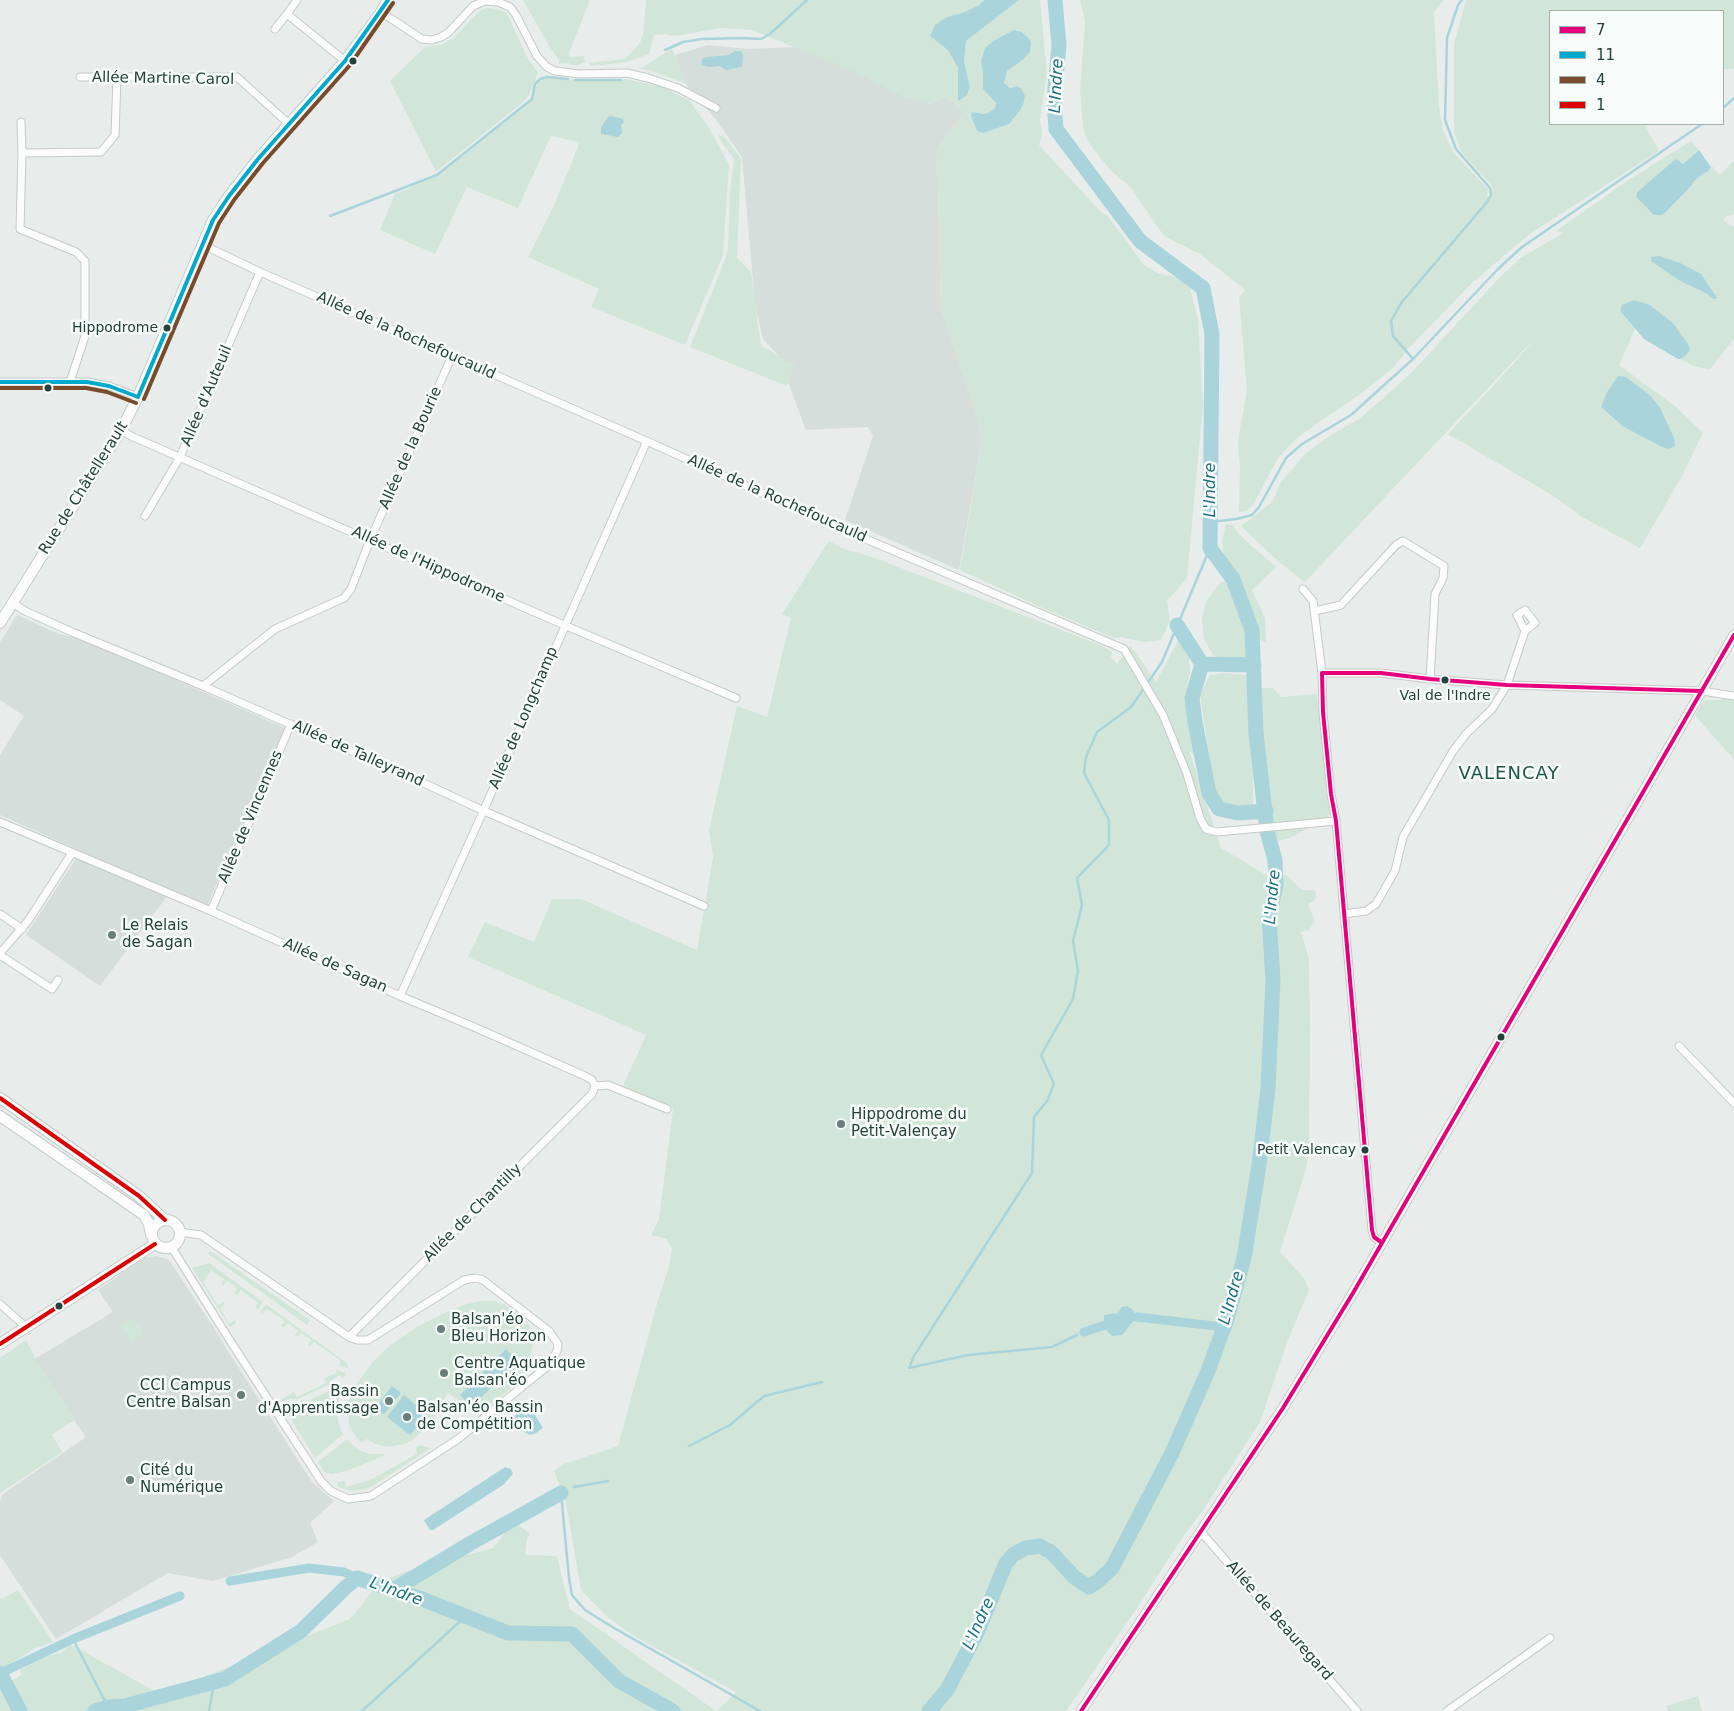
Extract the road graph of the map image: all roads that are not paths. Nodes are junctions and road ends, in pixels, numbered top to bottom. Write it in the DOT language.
graph roads {
  1 [pos="298,0"];
  2 [pos="388,0"];
  3 [pos="381,12"];
  4 [pos="287,14"];
  5 [pos="275,29"];
  6 [pos="345,61"];
  7 [pos="80,77"];
  8 [pos="117,77"];
  9 [pos="716,108"];
  10 [pos="21,122"];
  11 [pos="289,124"];
  12 [pos="22,153"];
  13 [pos="201,244"];
  14 [pos="260,272"];
  15 [pos="452,356"];
  16 [pos="0,382"];
  17 [pos="70,382"];
  18 [pos="138,397"];
  19 [pos="121,430"];
  20 [pos="646,441"];
  21 [pos="180,457"];
  22 [pos="145,516"];
  23 [pos="370,540"];
  24 [pos="1303,589"];
  25 [pos="13,603"];
  26 [pos="1315,611"];
  27 [pos="0,623"];
  28 [pos="564,625"];
  29 [pos="1526,631"];
  30 [pos="1734,635"];
  31 [pos="1322,673"];
  32 [pos="1430,679"];
  33 [pos="1507,685"];
  34 [pos="203,686"];
  35 [pos="1702,690"];
  36 [pos="1734,696"];
  37 [pos="736,698"];
  38 [pos="291,724"];
  39 [pos="484,811"];
  40 [pos="1336,821"];
  41 [pos="0,822"];
  42 [pos="72,853"];
  43 [pos="704,906"];
  44 [pos="211,911"];
  45 [pos="0,914"];
  46 [pos="1344,914"];
  47 [pos="22,929"];
  48 [pos="0,954"];
  49 [pos="58,980"];
  50 [pos="400,996"];
  51 [pos="1679,1046"];
  52 [pos="595,1086"];
  53 [pos="0,1098"];
  54 [pos="1734,1103"];
  55 [pos="667,1109"];
  56 [pos="0,1116"];
  57 [pos="165,1220"];
  58 [pos="180,1232"];
  59 [pos="153,1239"];
  60 [pos="1381,1242"];
  61 [pos="172,1248"];
  62 [pos="0,1304"];
  63 [pos="26,1327"];
  64 [pos="348,1337"];
  65 [pos="0,1344"];
  66 [pos="1201,1532"];
  67 [pos="1550,1638"];
  68 [pos="1081,1711"];
  69 [pos="1357,1711"];
  70 [pos="1447,1711"];
  1 -- 4 [label="street"];
  2 -- 3 [label="main road, Rue de Châtellerault"];
  3 -- 6 [label="main road, Rue de Châtellerault"];
  3 -- 9 [label="street"];
  4 -- 5 [label="street"];
  4 -- 6 [label="street"];
  6 -- 11 [label="main road, Rue de Châtellerault"];
  7 -- 8 [label="street, Allée Martine Carol"];
  8 -- 11 [label="street, Allée Martine Carol"];
  8 -- 12 [label="street"];
  10 -- 12 [label="street"];
  11 -- 13 [label="main road, Rue de Châtellerault"];
  12 -- 17 [label="street"];
  13 -- 14 [label="street, Allée de la Rochefoucauld"];
  13 -- 18 [label="main road, Rue de Châtellerault"];
  14 -- 15 [label="street, Allée de la Rochefoucauld"];
  14 -- 21 [label="street, Allée d'Auteuil"];
  15 -- 20 [label="street, Allée de la Rochefoucauld"];
  15 -- 23 [label="street, Allée de la Bourie"];
  16 -- 17 [label="street"];
  17 -- 18 [label="street"];
  18 -- 19 [label="main road, Rue de Châtellerault"];
  19 -- 21 [label="street, Allée de l'Hippodrome"];
  19 -- 25 [label="main road, Rue de Châtellerault"];
  20 -- 28 [label="street, Allée de Longchamp"];
  20 -- 40 [label="street, Allée de la Rochefoucauld"];
  21 -- 22 [label="street, Allée d'Auteuil"];
  21 -- 23 [label="street, Allée de l'Hippodrome"];
  23 -- 28 [label="street, Allée de l'Hippodrome"];
  23 -- 34 [label="street, Allée de la Bourie"];
  24 -- 26 [label="street"];
  25 -- 27 [label="main road, Rue de Châtellerault"];
  25 -- 34 [label="street, Allée de Talleyrand"];
  26 -- 31 [label="street"];
  26 -- 32 [label="street"];
  28 -- 37 [label="street, Allée de l'Hippodrome"];
  28 -- 39 [label="street, Allée de Longchamp"];
  29 -- 33 [label="street"];
  30 -- 35 [label="street"];
  31 -- 32 [label="street"];
  31 -- 40 [label="street"];
  32 -- 33 [label="street"];
  33 -- 35 [label="street"];
  33 -- 46 [label="street"];
  34 -- 38 [label="street, Allée de Talleyrand"];
  35 -- 36 [label="street"];
  35 -- 60 [label="street"];
  38 -- 39 [label="street, Allée de Talleyrand"];
  38 -- 44 [label="street, Allée de Vincennes"];
  39 -- 43 [label="street, Allée de Talleyrand"];
  39 -- 50 [label="street, Allée de Longchamp"];
  40 -- 46 [label="street"];
  41 -- 42 [label="street, Allée de Sagan"];
  42 -- 44 [label="street, Allée de Sagan"];
  42 -- 47 [label="street"];
  44 -- 50 [label="street, Allée de Sagan"];
  45 -- 47 [label="street"];
  46 -- 60 [label="street"];
  47 -- 48 [label="street"];
  48 -- 49 [label="street"];
  50 -- 52 [label="street, Allée de Sagan"];
  51 -- 54 [label="street"];
  52 -- 55 [label="street, Allée de Sagan"];
  52 -- 64 [label="street, Allée de Chantilly"];
  53 -- 57 [label="main road"];
  56 -- 59 [label="main road"];
  57 -- 58 [label="main road"];
  57 -- 59 [label="main road"];
  58 -- 61 [label="main road"];
  58 -- 64 [label="street"];
  59 -- 61 [label="main road"];
  59 -- 63 [label="main road"];
  60 -- 66 [label="street"];
  61 -- 64 [label="street"];
  62 -- 63 [label="street"];
  63 -- 65 [label="main road"];
  66 -- 68 [label="street"];
  66 -- 69 [label="street, Allée de Beauregard"];
  67 -- 70 [label="street"];
}
